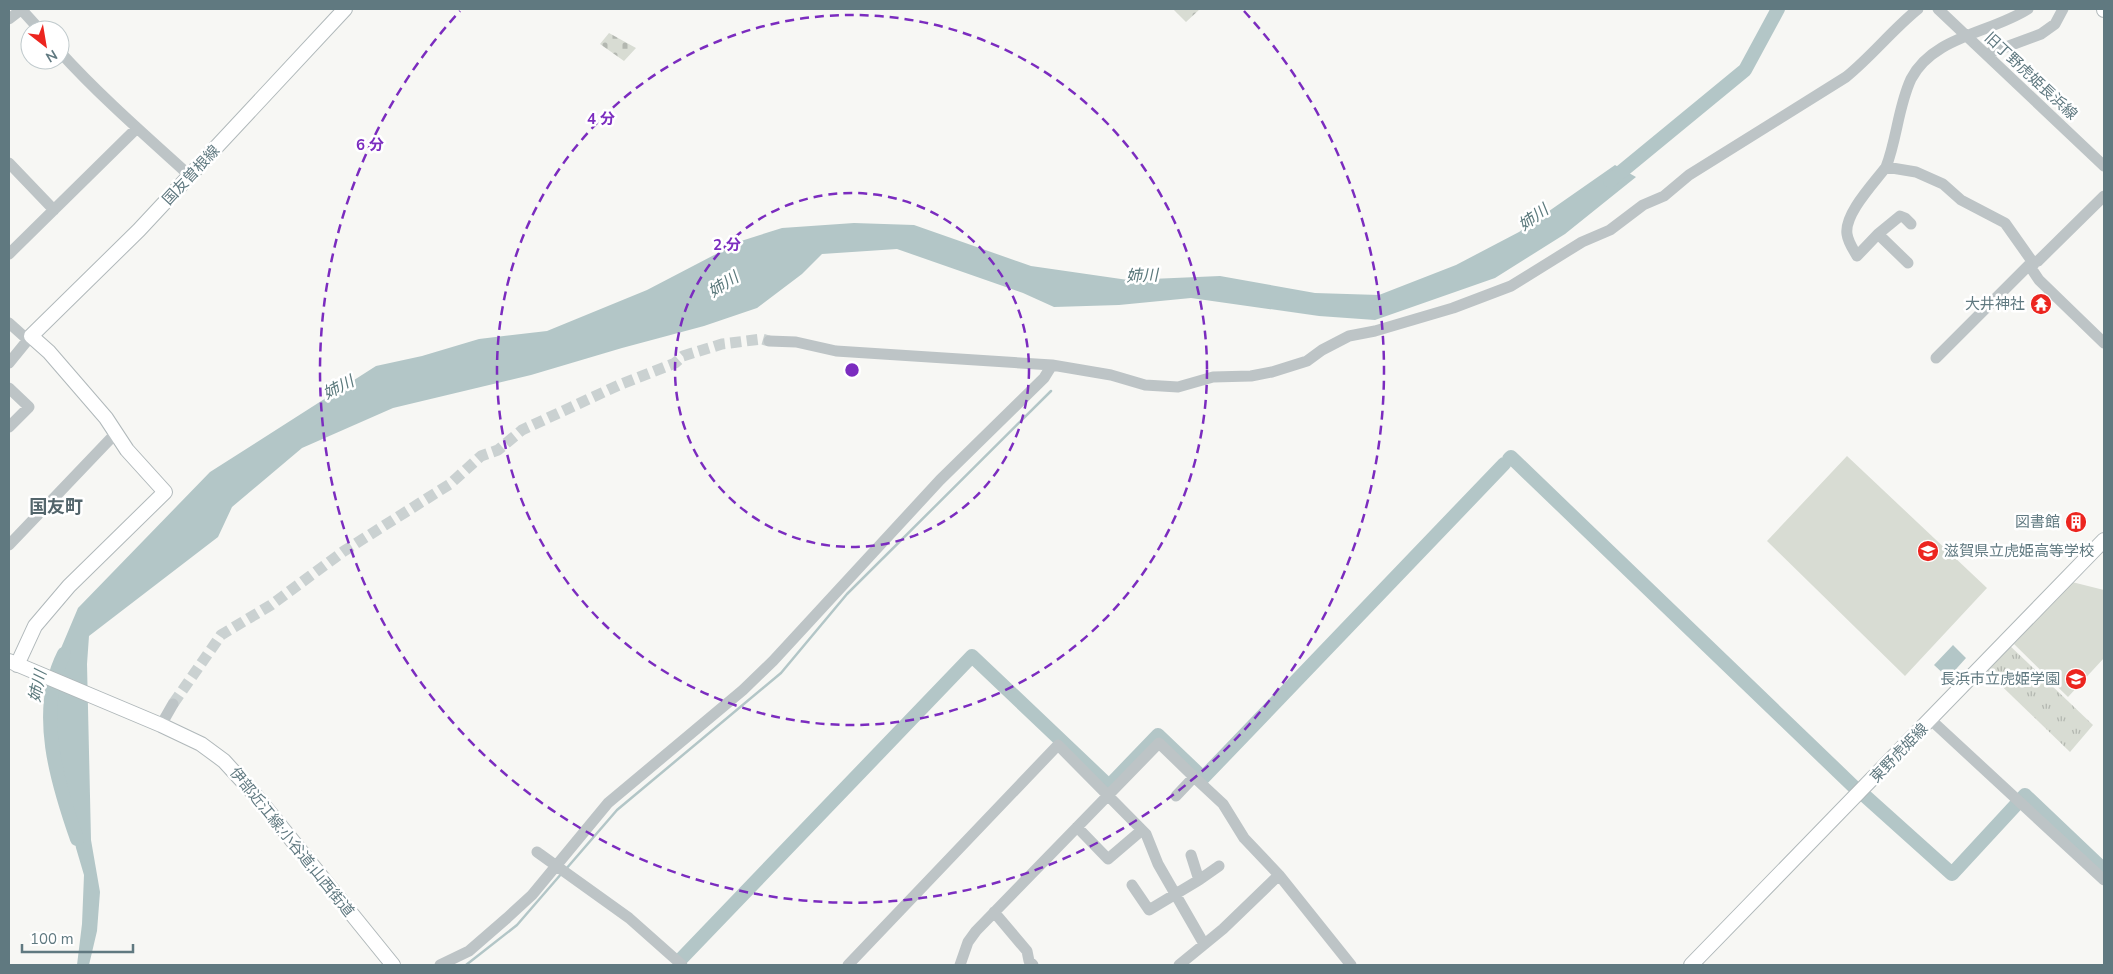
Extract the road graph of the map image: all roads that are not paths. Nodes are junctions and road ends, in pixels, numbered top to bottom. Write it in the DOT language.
graph roads {
  1 [pos="21,9"];
  2 [pos="345,9"];
  3 [pos="1918,9"];
  4 [pos="1938,9"];
  5 [pos="2028,9"];
  6 [pos="2063,9"];
  7 [pos="9,19"];
  8 [pos="31,20"];
  9 [pos="1966,36"];
  10 [pos="1987,54"];
  11 [pos="70,63"];
  12 [pos="137,128"];
  13 [pos="9,162"];
  14 [pos="2104,166"];
  15 [pos="1886,167"];
  16 [pos="190,176"];
  17 [pos="2104,196"];
  18 [pos="54,210"];
  19 [pos="1911,224"];
  20 [pos="1878,234"];
  21 [pos="9,254"];
  22 [pos="1908,263"];
  23 [pos="2032,264"];
  24 [pos="9,322"];
  25 [pos="30,338"];
  26 [pos="769,341"];
  27 [pos="2104,343"];
  28 [pos="1936,358"];
  29 [pos="9,363"];
  30 [pos="1052,365"];
  31 [pos="9,388"];
  32 [pos="9,428"];
  33 [pos="115,434"];
  34 [pos="2104,540"];
  35 [pos="9,545"];
  36 [pos="19,665"];
  37 [pos="173,704"];
  38 [pos="1931,720"];
  39 [pos="156,723"];
  40 [pos="1194,777"];
  41 [pos="1109,795"];
  42 [pos="1176,796"];
  43 [pos="1077,827"];
  44 [pos="1142,830"];
  45 [pos="537,852"];
  46 [pos="1191,855"];
  47 [pos="556,866"];
  48 [pos="1219,866"];
  49 [pos="1279,875"];
  50 [pos="2103,876"];
  51 [pos="1199,880"];
  52 [pos="1132,885"];
  53 [pos="1174,895"];
  54 [pos="994,912"];
  55 [pos="1204,944"];
  56 [pos="393,965"];
  57 [pos="440,965"];
  58 [pos="682,965"];
  59 [pos="848,965"];
  60 [pos="960,965"];
  61 [pos="1033,965"];
  62 [pos="1178,965"];
  63 [pos="1351,965"];
  64 [pos="1691,965"];
  1 -- 7 [label="street"];
  1 -- 8 [label="street"];
  2 -- 16 [label="main road, 国友曽根線"];
  3 -- 30 [label="street"];
  4 -- 9 [label="street, 旧丁野虎姫長浜線"];
  5 -- 9 [label="street"];
  6 -- 10 [label="street"];
  9 -- 10 [label="street, 旧丁野虎姫長浜線"];
  9 -- 15 [label="street"];
  10 -- 14 [label="street, 旧丁野虎姫長浜線"];
  11 -- 12 [label="street"];
  12 -- 16 [label="street"];
  12 -- 18 [label="street"];
  13 -- 18 [label="street"];
  15 -- 20 [label="street"];
  15 -- 23 [label="street"];
  16 -- 25 [label="main road, 国友曽根線"];
  17 -- 23 [label="street"];
  18 -- 21 [label="street"];
  19 -- 20 [label="street"];
  20 -- 22 [label="street"];
  23 -- 27 [label="street"];
  23 -- 28 [label="street"];
  24 -- 25 [label="street"];
  25 -- 29 [label="street"];
  25 -- 33 [label="main road"];
  26 -- 30 [label="street"];
  30 -- 47 [label="street"];
  31 -- 32 [label="street"];
  33 -- 35 [label="street"];
  33 -- 36 [label="main road"];
  34 -- 38 [label="main road, 東野虎姫線"];
  36 -- 39 [label="main road, 伊部近江線;小谷道;山西街道"];
  37 -- 39 [label="street"];
  38 -- 50 [label="street"];
  38 -- 64 [label="main road, 東野虎姫線"];
  39 -- 56 [label="main road, 伊部近江線;小谷道;山西街道"];
  40 -- 41 [label="street"];
  40 -- 42 [label="street"];
  40 -- 49 [label="street"];
  41 -- 43 [label="street"];
  41 -- 44 [label="street"];
  41 -- 59 [label="street"];
  43 -- 44 [label="street"];
  43 -- 54 [label="street"];
  44 -- 53 [label="street"];
  45 -- 47 [label="street"];
  46 -- 51 [label="street"];
  47 -- 57 [label="street"];
  47 -- 58 [label="street"];
  48 -- 51 [label="street"];
  49 -- 55 [label="street"];
  49 -- 63 [label="street"];
  51 -- 53 [label="street"];
  52 -- 53 [label="street"];
  53 -- 55 [label="street"];
  54 -- 60 [label="street"];
  54 -- 61 [label="street"];
  55 -- 62 [label="street"];
}
